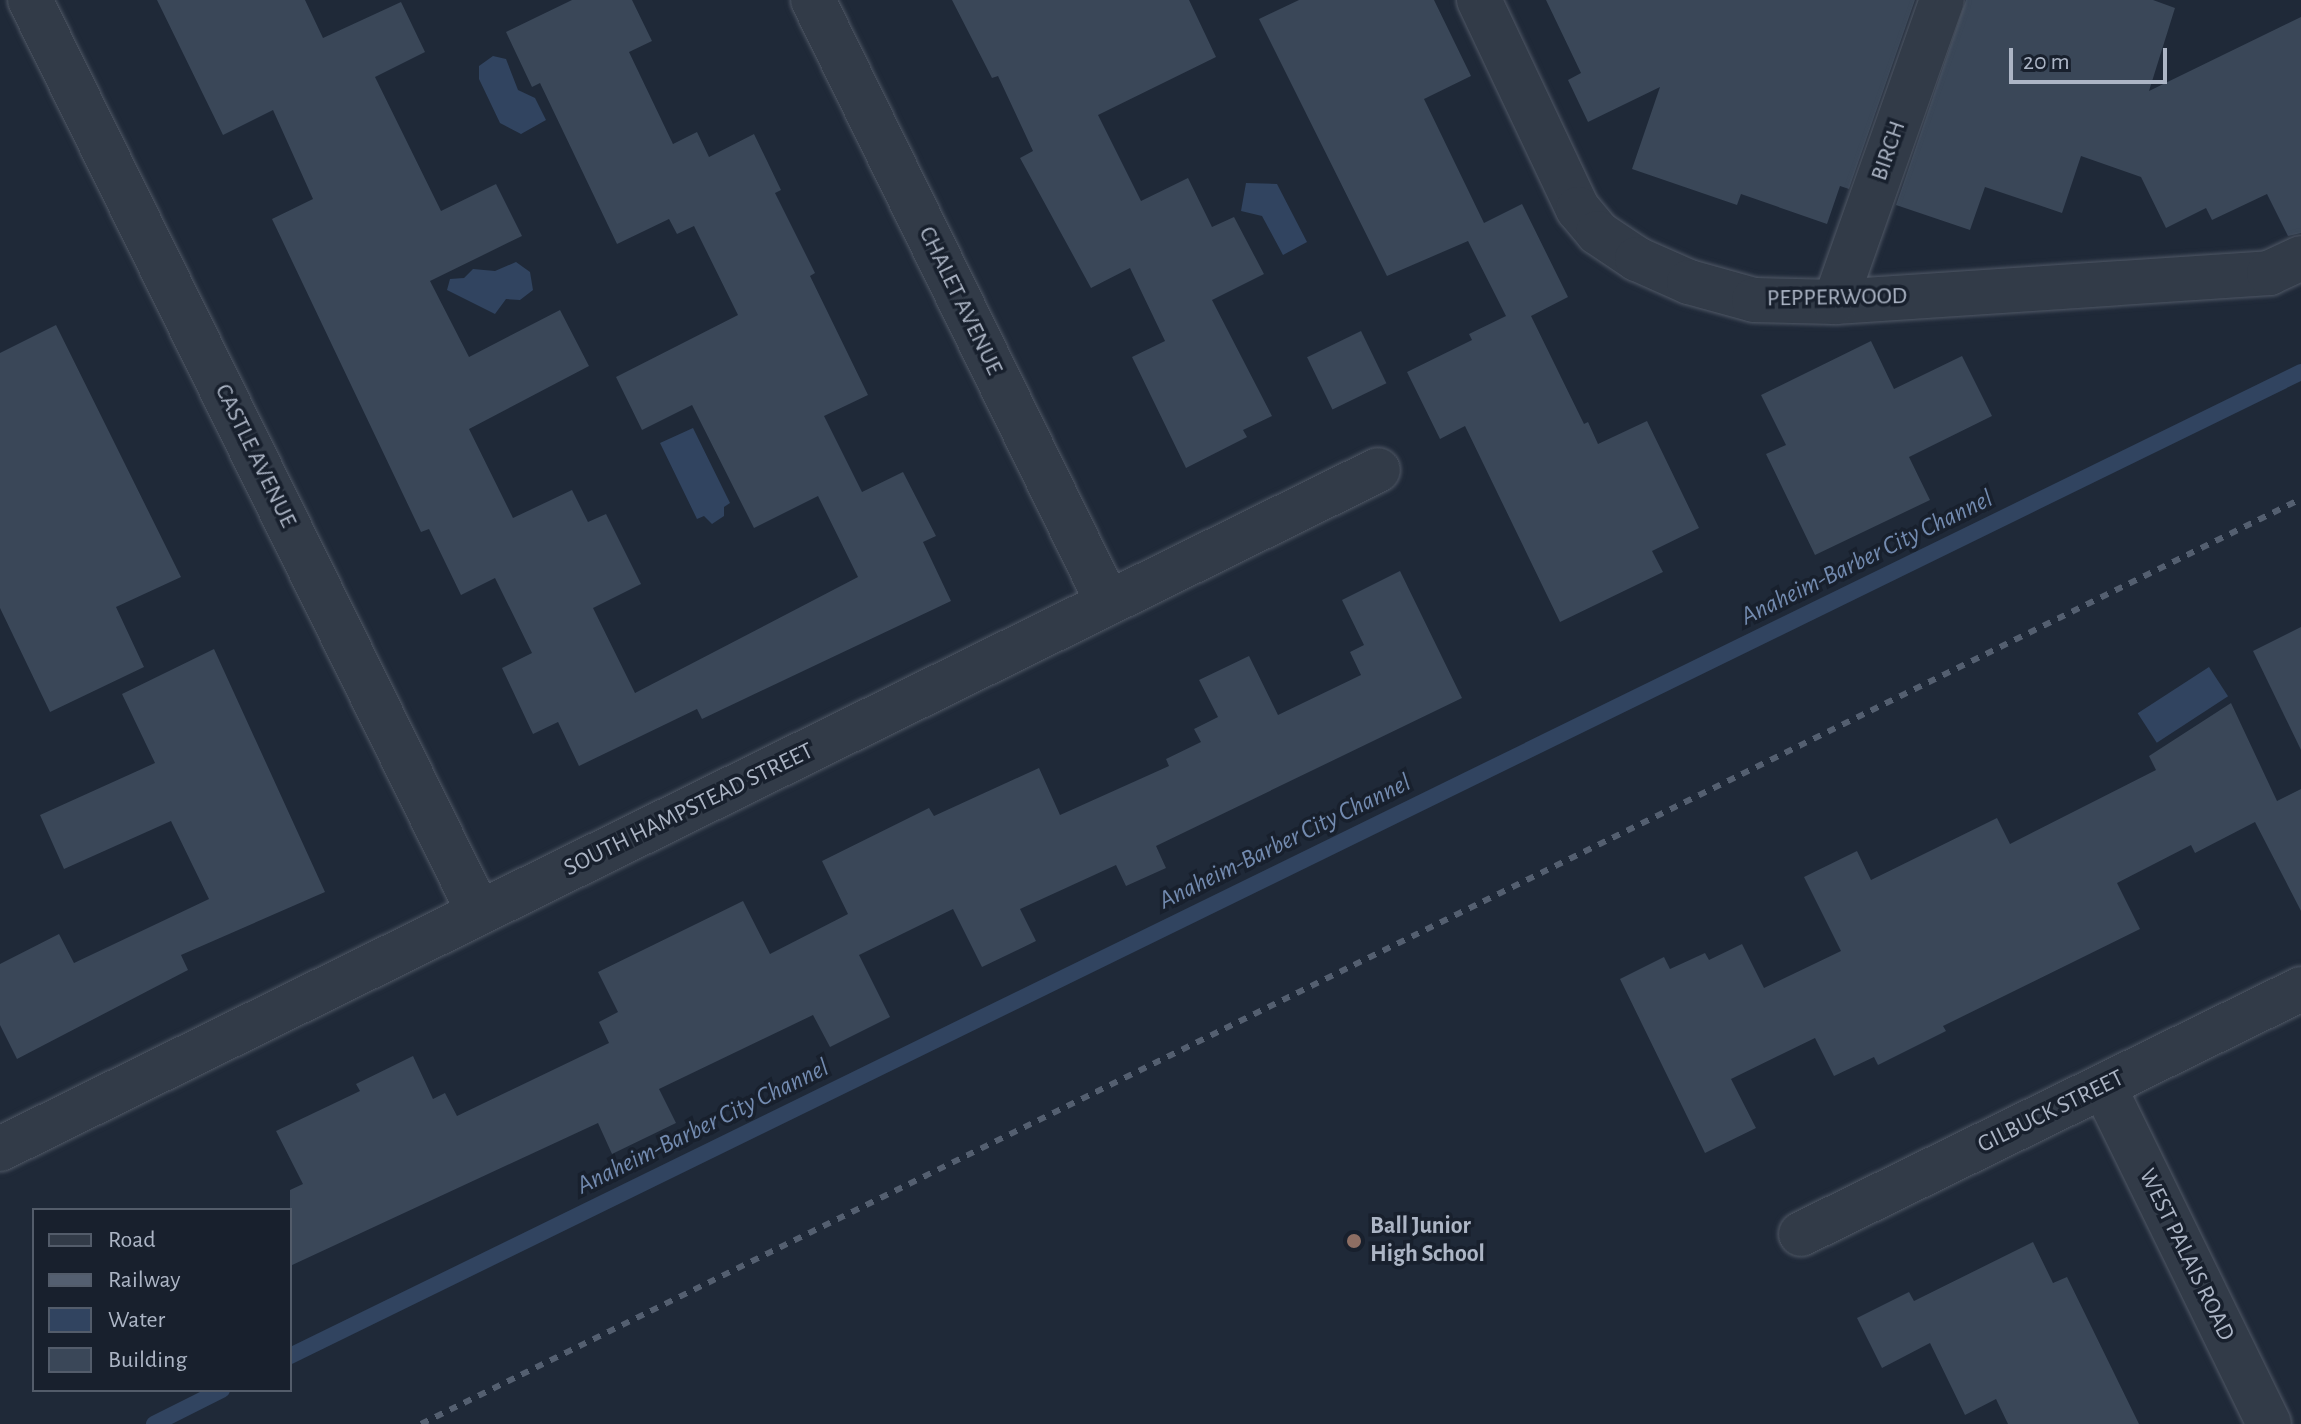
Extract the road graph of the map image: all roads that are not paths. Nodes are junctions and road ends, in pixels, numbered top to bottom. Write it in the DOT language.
graph roads {
  1 [pos="30,0"];
  2 [pos="813,0"];
  3 [pos="1479,0"];
  4 [pos="1942,0"];
  5 [pos="2301,258"];
  6 [pos="1835,302"];
  7 [pos="1378,470"];
  8 [pos="1108,603"];
  9 [pos="479,913"];
  10 [pos="2301,989"];
  11 [pos="2104,1087"];
  12 [pos="0,1149"];
  13 [pos="1801,1234"];
  14 [pos="2269,1424"];
  1 -- 9 [label="street, CASTLE AVENUE"];
  2 -- 8 [label="street, CHALET AVENUE"];
  3 -- 6 [label="street, PEPPERWOOD"];
  4 -- 6 [label="street, BIRCH"];
  5 -- 6 [label="street, PEPPERWOOD"];
  7 -- 8 [label="street, SOUTH HAMPSTEAD STREET"];
  8 -- 9 [label="street, SOUTH HAMPSTEAD STREET"];
  9 -- 12 [label="street, SOUTH HAMPSTEAD STREET"];
  10 -- 11 [label="street, GILBUCK STREET"];
  11 -- 13 [label="street, GILBUCK STREET"];
  11 -- 14 [label="street, WEST PALAIS ROAD"];
}
